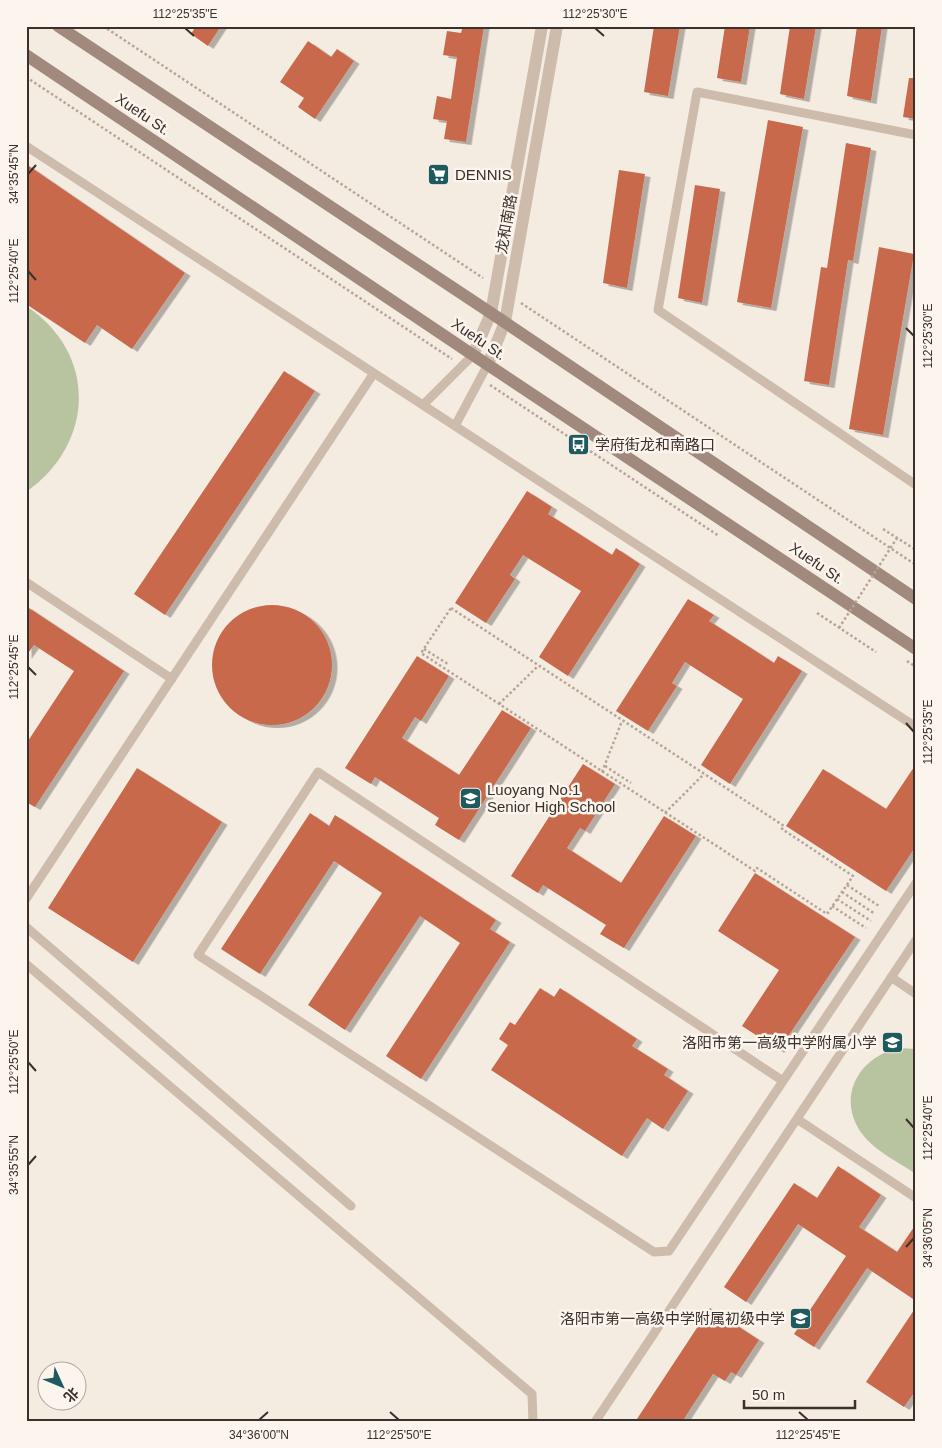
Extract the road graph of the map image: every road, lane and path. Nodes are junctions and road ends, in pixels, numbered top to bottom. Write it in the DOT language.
graph roads {
  1 [pos="58,26"];
  2 [pos="542,26"];
  3 [pos="557,26"];
  4 [pos="26,55"];
  5 [pos="916,135"];
  6 [pos="26,146"];
  7 [pos="491,313"];
  8 [pos="506,322"];
  9 [pos="473,355"];
  10 [pos="488,364"];
  11 [pos="374,373"];
  12 [pos="423,405"];
  13 [pos="455,426"];
  14 [pos="916,485"];
  15 [pos="883,529"];
  16 [pos="897,538"];
  17 [pos="916,550"];
  18 [pos="26,582"];
  19 [pos="916,599"];
  20 [pos="817,614"];
  21 [pos="838,628"];
  22 [pos="424,649"];
  23 [pos="916,649"];
  24 [pos="876,652"];
  25 [pos="448,664"];
  26 [pos="538,666"];
  27 [pos="172,679"];
  28 [pos="499,704"];
  29 [pos="622,720"];
  30 [pos="916,727"];
  31 [pos="605,766"];
  32 [pos="602,772"];
  33 [pos="704,774"];
  34 [pos="631,783"];
  35 [pos="665,812"];
  36 [pos="916,882"];
  37 [pos="847,884"];
  38 [pos="842,892"];
  39 [pos="26,899"];
  40 [pos="837,899"];
  41 [pos="832,906"];
  42 [pos="880,906"];
  43 [pos="875,914"];
  44 [pos="871,921"];
  45 [pos="26,926"];
  46 [pos="866,928"];
  47 [pos="916,940"];
  48 [pos="26,964"];
  49 [pos="890,977"];
  50 [pos="916,994"];
  51 [pos="783,1081"];
  52 [pos="796,1119"];
  53 [pos="916,1198"];
  54 [pos="351,1206"];
  55 [pos="534,1422"];
  56 [pos="595,1422"];
  1 -- 7 [label="main road, Xuefu St."];
  2 -- 7 [label="street, 龙和南路"];
  3 -- 8 [label="street, 龙和南路"];
  4 -- 9 [label="main road, Xuefu St."];
  5 -- 14 [label="lane"];
  6 -- 11 [label="lane"];
  7 -- 8 [label="main road, Xuefu St."];
  7 -- 9 [label="street, 龙和南路"];
  8 -- 10 [label="street, 龙和南路"];
  8 -- 19 [label="main road, Xuefu St."];
  9 -- 10 [label="main road, Xuefu St."];
  9 -- 12 [label="lane"];
  10 -- 13 [label="lane"];
  10 -- 23 [label="main road, Xuefu St."];
  11 -- 12 [label="lane"];
  11 -- 27 [label="lane"];
  12 -- 13 [label="lane"];
  13 -- 30 [label="lane"];
  15 -- 16 [label="path"];
  16 -- 17 [label="path"];
  16 -- 21 [label="path, bridge"];
  18 -- 27 [label="lane"];
  20 -- 21 [label="path"];
  21 -- 24 [label="path"];
  22 -- 25 [label="path"];
  22 -- 26 [label="path"];
  22 -- 28 [label="path"];
  26 -- 28 [label="path"];
  26 -- 29 [label="path"];
  27 -- 39 [label="lane"];
  28 -- 32 [label="path"];
  29 -- 31 [label="path"];
  29 -- 33 [label="path"];
  31 -- 32 [label="path"];
  31 -- 34 [label="path"];
  32 -- 35 [label="path"];
  33 -- 35 [label="path"];
  33 -- 37 [label="path"];
  35 -- 41 [label="path"];
  36 -- 51 [label="lane"];
  37 -- 38 [label="path"];
  37 -- 42 [label="path"];
  38 -- 40 [label="path"];
  38 -- 43 [label="path"];
  40 -- 41 [label="path"];
  40 -- 44 [label="path"];
  41 -- 46 [label="path"];
  45 -- 54 [label="lane"];
  47 -- 49 [label="lane"];
  48 -- 55 [label="lane"];
  49 -- 50 [label="lane"];
  49 -- 52 [label="lane"];
  51 -- 51 [label="lane"];
  52 -- 53 [label="lane"];
  52 -- 56 [label="lane"];
}
